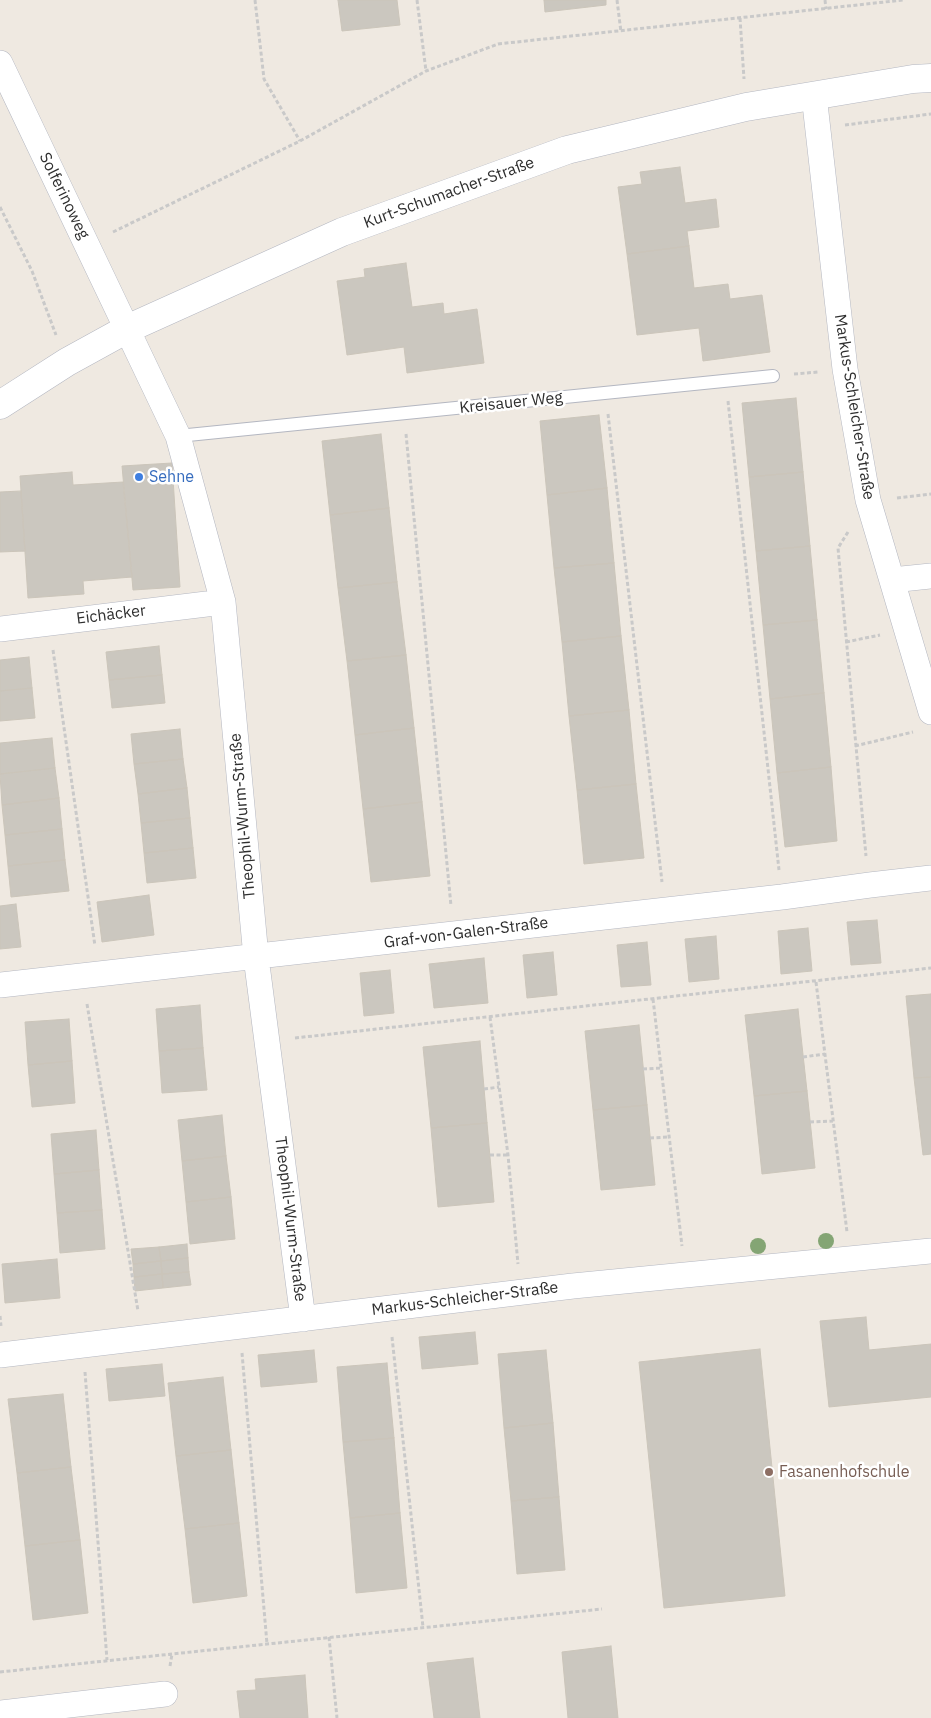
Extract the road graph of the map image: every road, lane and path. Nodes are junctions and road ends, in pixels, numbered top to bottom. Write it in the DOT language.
graph roads {
  1 [pos="255,0"];
  2 [pos="417,0"];
  3 [pos="617,0"];
  4 [pos="825,0"];
  5 [pos="903,0"];
  6 [pos="826,9"];
  7 [pos="740,18"];
  8 [pos="621,32"];
  9 [pos="0,63"];
  10 [pos="426,71"];
  11 [pos="931,78"];
  12 [pos="814,95"];
  13 [pos="746,107"];
  14 [pos="931,114"];
  15 [pos="819,128"];
  16 [pos="300,141"];
  17 [pos="0,208"];
  18 [pos="87,244"];
  19 [pos="127,329"];
  20 [pos="67,362"];
  21 [pos="844,370"];
  22 [pos="773,376"];
  23 [pos="726,381"];
  24 [pos="606,393"];
  25 [pos="0,405"];
  26 [pos="404,414"];
  27 [pos="178,436"];
  28 [pos="868,500"];
  29 [pos="931,576"];
  30 [pos="892,580"];
  31 [pos="223,602"];
  32 [pos="50,622"];
  33 [pos="0,628"];
  34 [pos="924,721"];
  35 [pos="855,746"];
  36 [pos="931,878"];
  37 [pos="870,885"];
  38 [pos="782,897"];
  39 [pos="665,911"];
  40 [pos="453,935"];
  41 [pos="256,958"];
  42 [pos="931,968"];
  43 [pos="91,976"];
  44 [pos="816,982"];
  45 [pos="0,985"];
  46 [pos="653,999"];
  47 [pos="490,1017"];
  48 [pos="267,1041"];
  49 [pos="825,1054"];
  50 [pos="803,1057"];
  51 [pos="661,1068"];
  52 [pos="644,1069"];
  53 [pos="499,1087"];
  54 [pos="484,1089"];
  55 [pos="833,1121"];
  56 [pos="810,1122"];
  57 [pos="669,1137"];
  58 [pos="650,1138"];
  59 [pos="490,1155"];
  60 [pos="508,1155"];
  61 [pos="931,1252"];
  62 [pos="851,1259"];
  63 [pos="685,1276"];
  64 [pos="520,1293"];
  65 [pos="389,1309"];
  66 [pos="303,1319"];
  67 [pos="240,1327"];
  68 [pos="142,1338"];
  69 [pos="83,1345"];
  70 [pos="0,1355"];
  71 [pos="602,1609"];
  72 [pos="423,1627"];
  73 [pos="329,1637"];
  74 [pos="267,1644"];
  75 [pos="107,1660"];
  76 [pos="0,1672"];
  77 [pos="165,1694"];
  78 [pos="0,1713"];
  79 [pos="337,1718"];
  1 -- 16 [label="path"];
  2 -- 10 [label="path"];
  3 -- 8 [label="path"];
  4 -- 6 [label="path"];
  5 -- 6 [label="path"];
  6 -- 7 [label="path"];
  7 -- 8 [label="path"];
  7 -- 13 [label="path"];
  8 -- 10 [label="path"];
  9 -- 18 [label="street, Solferinoweg"];
  10 -- 16 [label="path"];
  11 -- 12 [label="street, Kurt-Schumacher-Straße"];
  12 -- 13 [label="street, Kurt-Schumacher-Straße"];
  12 -- 15 [label="street, Markus-Schleicher-Straße"];
  13 -- 19 [label="street, Kurt-Schumacher-Straße"];
  14 -- 15 [label="path"];
  15 -- 21 [label="street, Markus-Schleicher-Straße"];
  16 -- 18 [label="path"];
  17 -- 20 [label="path"];
  18 -- 19 [label="street, Solferinoweg"];
  19 -- 20 [label="street, Kurt-Schumacher-Straße"];
  19 -- 27 [label="street, Theophil-Wurm-Straße"];
  20 -- 25 [label="street, Kurt-Schumacher-Straße"];
  21 -- 22 [label="path"];
  21 -- 28 [label="street, Markus-Schleicher-Straße"];
  22 -- 23 [label="lane, Kreisauer Weg"];
  23 -- 24 [label="lane, Kreisauer Weg"];
  23 -- 38 [label="path"];
  24 -- 26 [label="lane, Kreisauer Weg"];
  24 -- 39 [label="path"];
  26 -- 27 [label="lane, Kreisauer Weg"];
  26 -- 40 [label="path"];
  27 -- 31 [label="street, Theophil-Wurm-Straße"];
  28 -- 30 [label="street, Markus-Schleicher-Straße"];
  28 -- 35 [label="path"];
  29 -- 30 [label="street"];
  30 -- 34 [label="street, Markus-Schleicher-Straße"];
  31 -- 32 [label="street, Eichäcker"];
  31 -- 41 [label="street, Theophil-Wurm-Straße"];
  32 -- 33 [label="street, Eichäcker"];
  32 -- 43 [label="path"];
  34 -- 35 [label="path"];
  35 -- 37 [label="path"];
  36 -- 37 [label="street, Graf-von-Galen-Straße"];
  37 -- 38 [label="street, Graf-von-Galen-Straße"];
  38 -- 39 [label="street, Graf-von-Galen-Straße"];
  39 -- 40 [label="street, Graf-von-Galen-Straße"];
  40 -- 41 [label="street, Graf-von-Galen-Straße"];
  41 -- 43 [label="street, Graf-von-Galen-Straße"];
  41 -- 48 [label="street, Theophil-Wurm-Straße"];
  42 -- 44 [label="path"];
  43 -- 45 [label="street, Graf-von-Galen-Straße"];
  43 -- 68 [label="path"];
  44 -- 46 [label="path"];
  44 -- 49 [label="path"];
  46 -- 47 [label="path"];
  46 -- 51 [label="path"];
  47 -- 48 [label="path"];
  47 -- 53 [label="path"];
  48 -- 66 [label="street, Theophil-Wurm-Straße"];
  49 -- 50 [label="path"];
  49 -- 55 [label="path"];
  51 -- 52 [label="path"];
  51 -- 57 [label="path"];
  53 -- 54 [label="path"];
  53 -- 60 [label="path"];
  55 -- 56 [label="path"];
  55 -- 62 [label="path"];
  57 -- 58 [label="path"];
  57 -- 63 [label="path"];
  59 -- 60 [label="path"];
  60 -- 64 [label="path"];
  61 -- 62 [label="street, Markus-Schleicher-Straße"];
  62 -- 63 [label="street, Markus-Schleicher-Straße"];
  63 -- 64 [label="street, Markus-Schleicher-Straße"];
  64 -- 65 [label="street, Markus-Schleicher-Straße"];
  65 -- 66 [label="street, Markus-Schleicher-Straße"];
  65 -- 72 [label="path"];
  66 -- 67 [label="street, Markus-Schleicher-Straße"];
  67 -- 68 [label="street, Markus-Schleicher-Straße"];
  67 -- 74 [label="path"];
  68 -- 69 [label="street, Markus-Schleicher-Straße"];
  69 -- 70 [label="street, Markus-Schleicher-Straße"];
  69 -- 75 [label="path"];
  71 -- 72 [label="path"];
  72 -- 73 [label="path"];
  73 -- 74 [label="path"];
  73 -- 79 [label="path"];
  74 -- 75 [label="path"];
  75 -- 76 [label="path"];
  77 -- 78 [label="street"];
}
